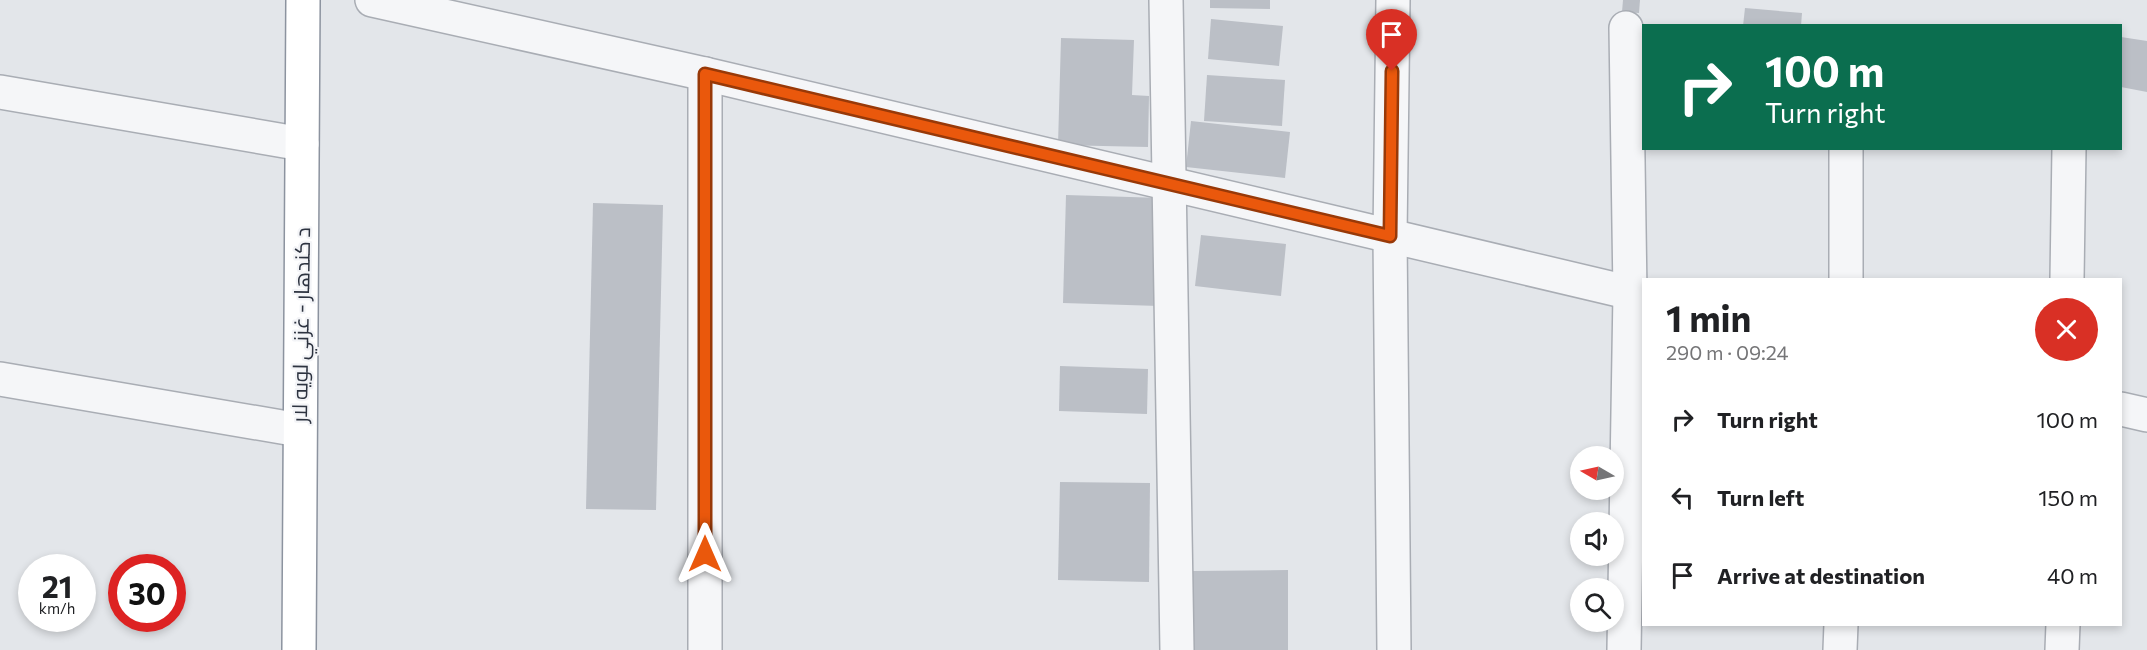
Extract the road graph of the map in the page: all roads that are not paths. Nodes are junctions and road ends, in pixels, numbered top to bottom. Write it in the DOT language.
graph roads {
  1 [pos="303,0"];
  2 [pos="372,0"];
  3 [pos="1166,0"];
  4 [pos="1393,0"];
  5 [pos="1626,28"];
  6 [pos="705,74"];
  7 [pos="0,92"];
  8 [pos="302,144"];
  9 [pos="1846,150"];
  10 [pos="2069,150"];
  11 [pos="1169,184"];
  12 [pos="1390,236"];
  13 [pos="1846,278"];
  14 [pos="2067,278"];
  15 [pos="1637,295"];
  16 [pos="0,379"];
  17 [pos="2122,409"];
  18 [pos="2147,415"];
  19 [pos="299,430"];
  20 [pos="1841,626"];
  21 [pos="2062,626"];
  22 [pos="298,650"];
  23 [pos="705,650"];
  24 [pos="1177,650"];
  25 [pos="1394,650"];
  26 [pos="1624,650"];
  27 [pos="1840,650"];
  28 [pos="2062,650"];
  1 -- 8 [label="highway, د کندهار - غزني لويه لار"];
  2 -- 6 [label="street"];
  3 -- 11 [label="street"];
  4 -- 12 [label="street"];
  5 -- 15 [label="street"];
  6 -- 11 [label="street"];
  6 -- 23 [label="street"];
  7 -- 8 [label="street"];
  8 -- 19 [label="highway, د کندهار - غزني لويه لار"];
  9 -- 13 [label="street"];
  10 -- 14 [label="street"];
  11 -- 12 [label="street"];
  11 -- 24 [label="street"];
  12 -- 15 [label="street"];
  12 -- 25 [label="street"];
  15 -- 26 [label="street"];
  16 -- 19 [label="street"];
  17 -- 18 [label="street"];
  19 -- 22 [label="highway, د کندهار - غزني لويه لار"];
  20 -- 27 [label="street"];
  21 -- 28 [label="street"];
}
